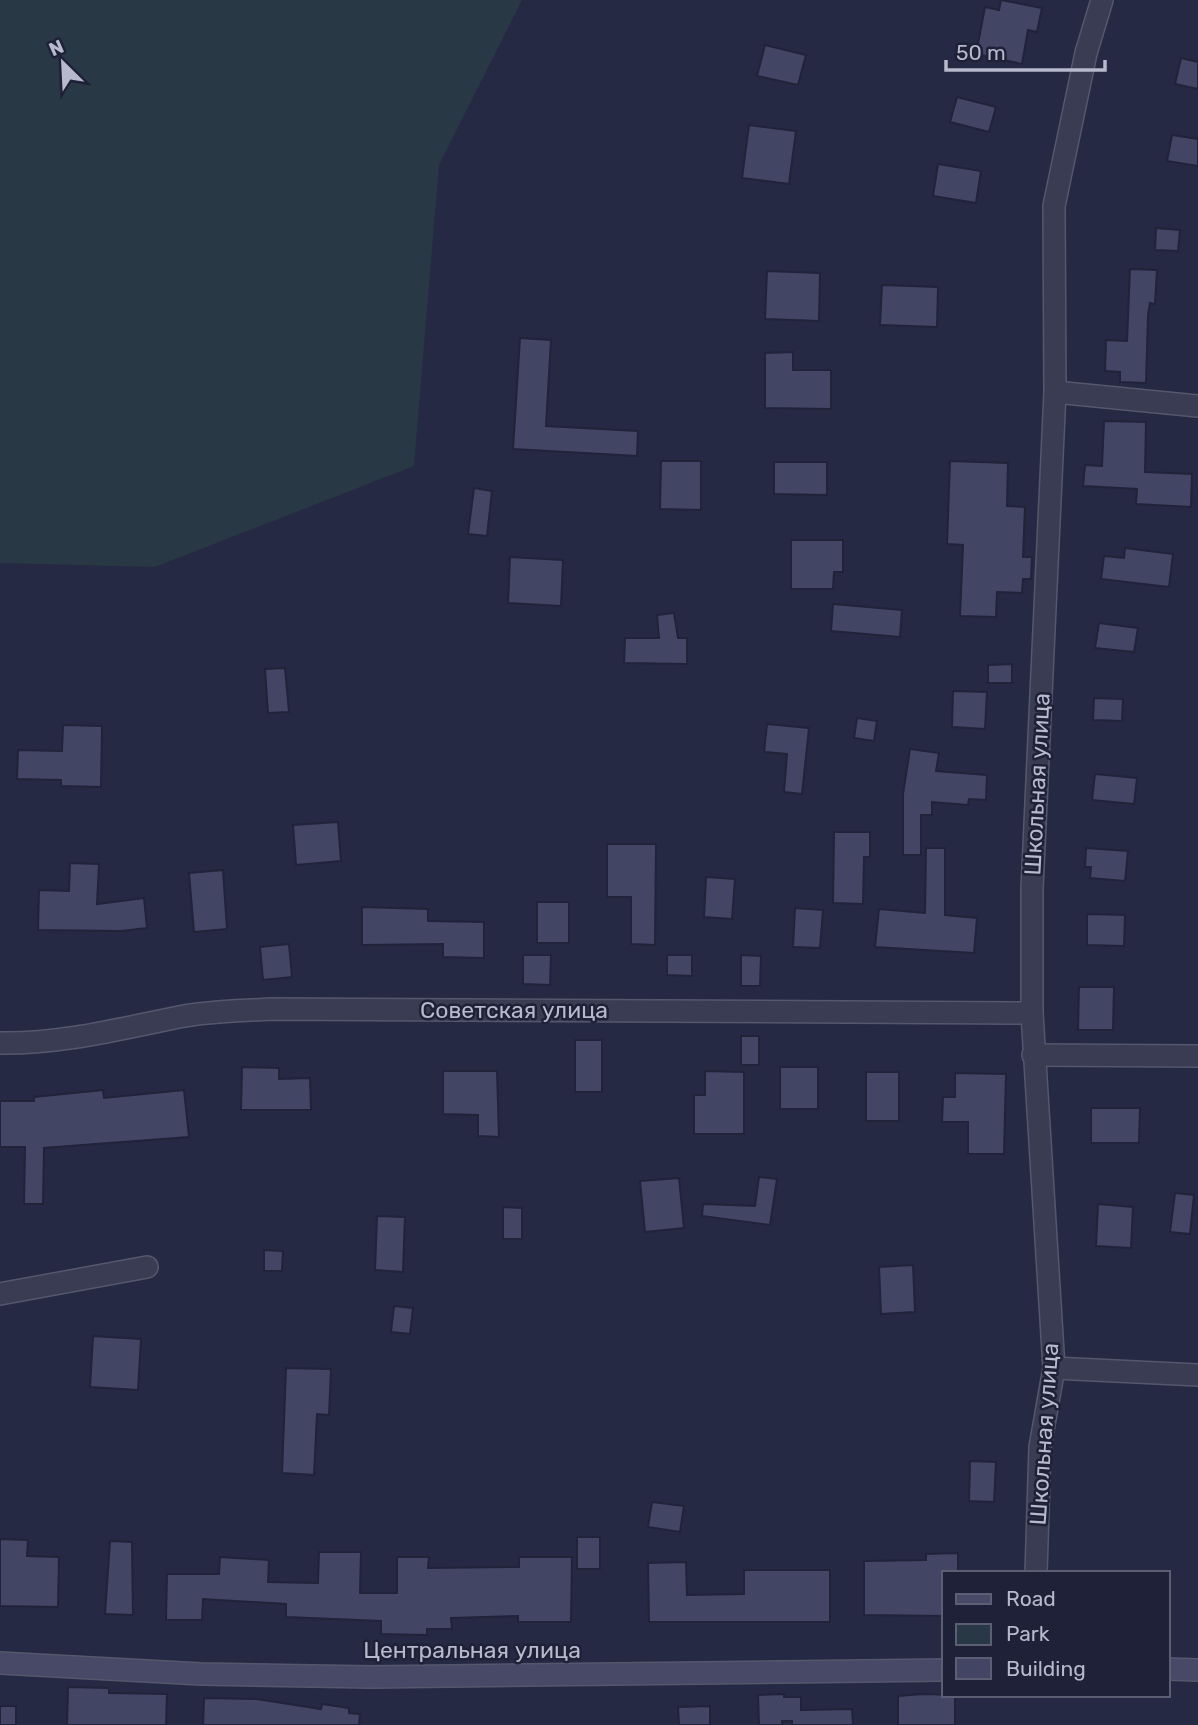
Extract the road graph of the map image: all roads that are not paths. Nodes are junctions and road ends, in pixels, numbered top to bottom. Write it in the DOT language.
graph roads {
  1 [pos="1102,0"];
  2 [pos="1055,392"];
  3 [pos="1198,406"];
  4 [pos="1032,1013"];
  5 [pos="0,1043"];
  6 [pos="1033,1055"];
  7 [pos="1198,1056"];
  8 [pos="147,1267"];
  9 [pos="0,1294"];
  10 [pos="1054,1368"];
  11 [pos="1198,1375"];
  12 [pos="1036,1571"];
  13 [pos="0,1663"];
  14 [pos="942,1670"];
  15 [pos="1170,1670"];
  16 [pos="1198,1670"];
  1 -- 2 [label="street, Школьная улица"];
  2 -- 3 [label="street"];
  2 -- 4 [label="street, Школьная улица"];
  4 -- 5 [label="street, Советская улица"];
  4 -- 6 [label="street, Школьная улица"];
  6 -- 7 [label="street"];
  6 -- 10 [label="street, Школьная улица"];
  8 -- 9 [label="street"];
  10 -- 11 [label="street"];
  10 -- 12 [label="street, Школьная улица"];
  13 -- 14 [label="street, Центральная улица"];
  15 -- 16 [label="street"];
}
